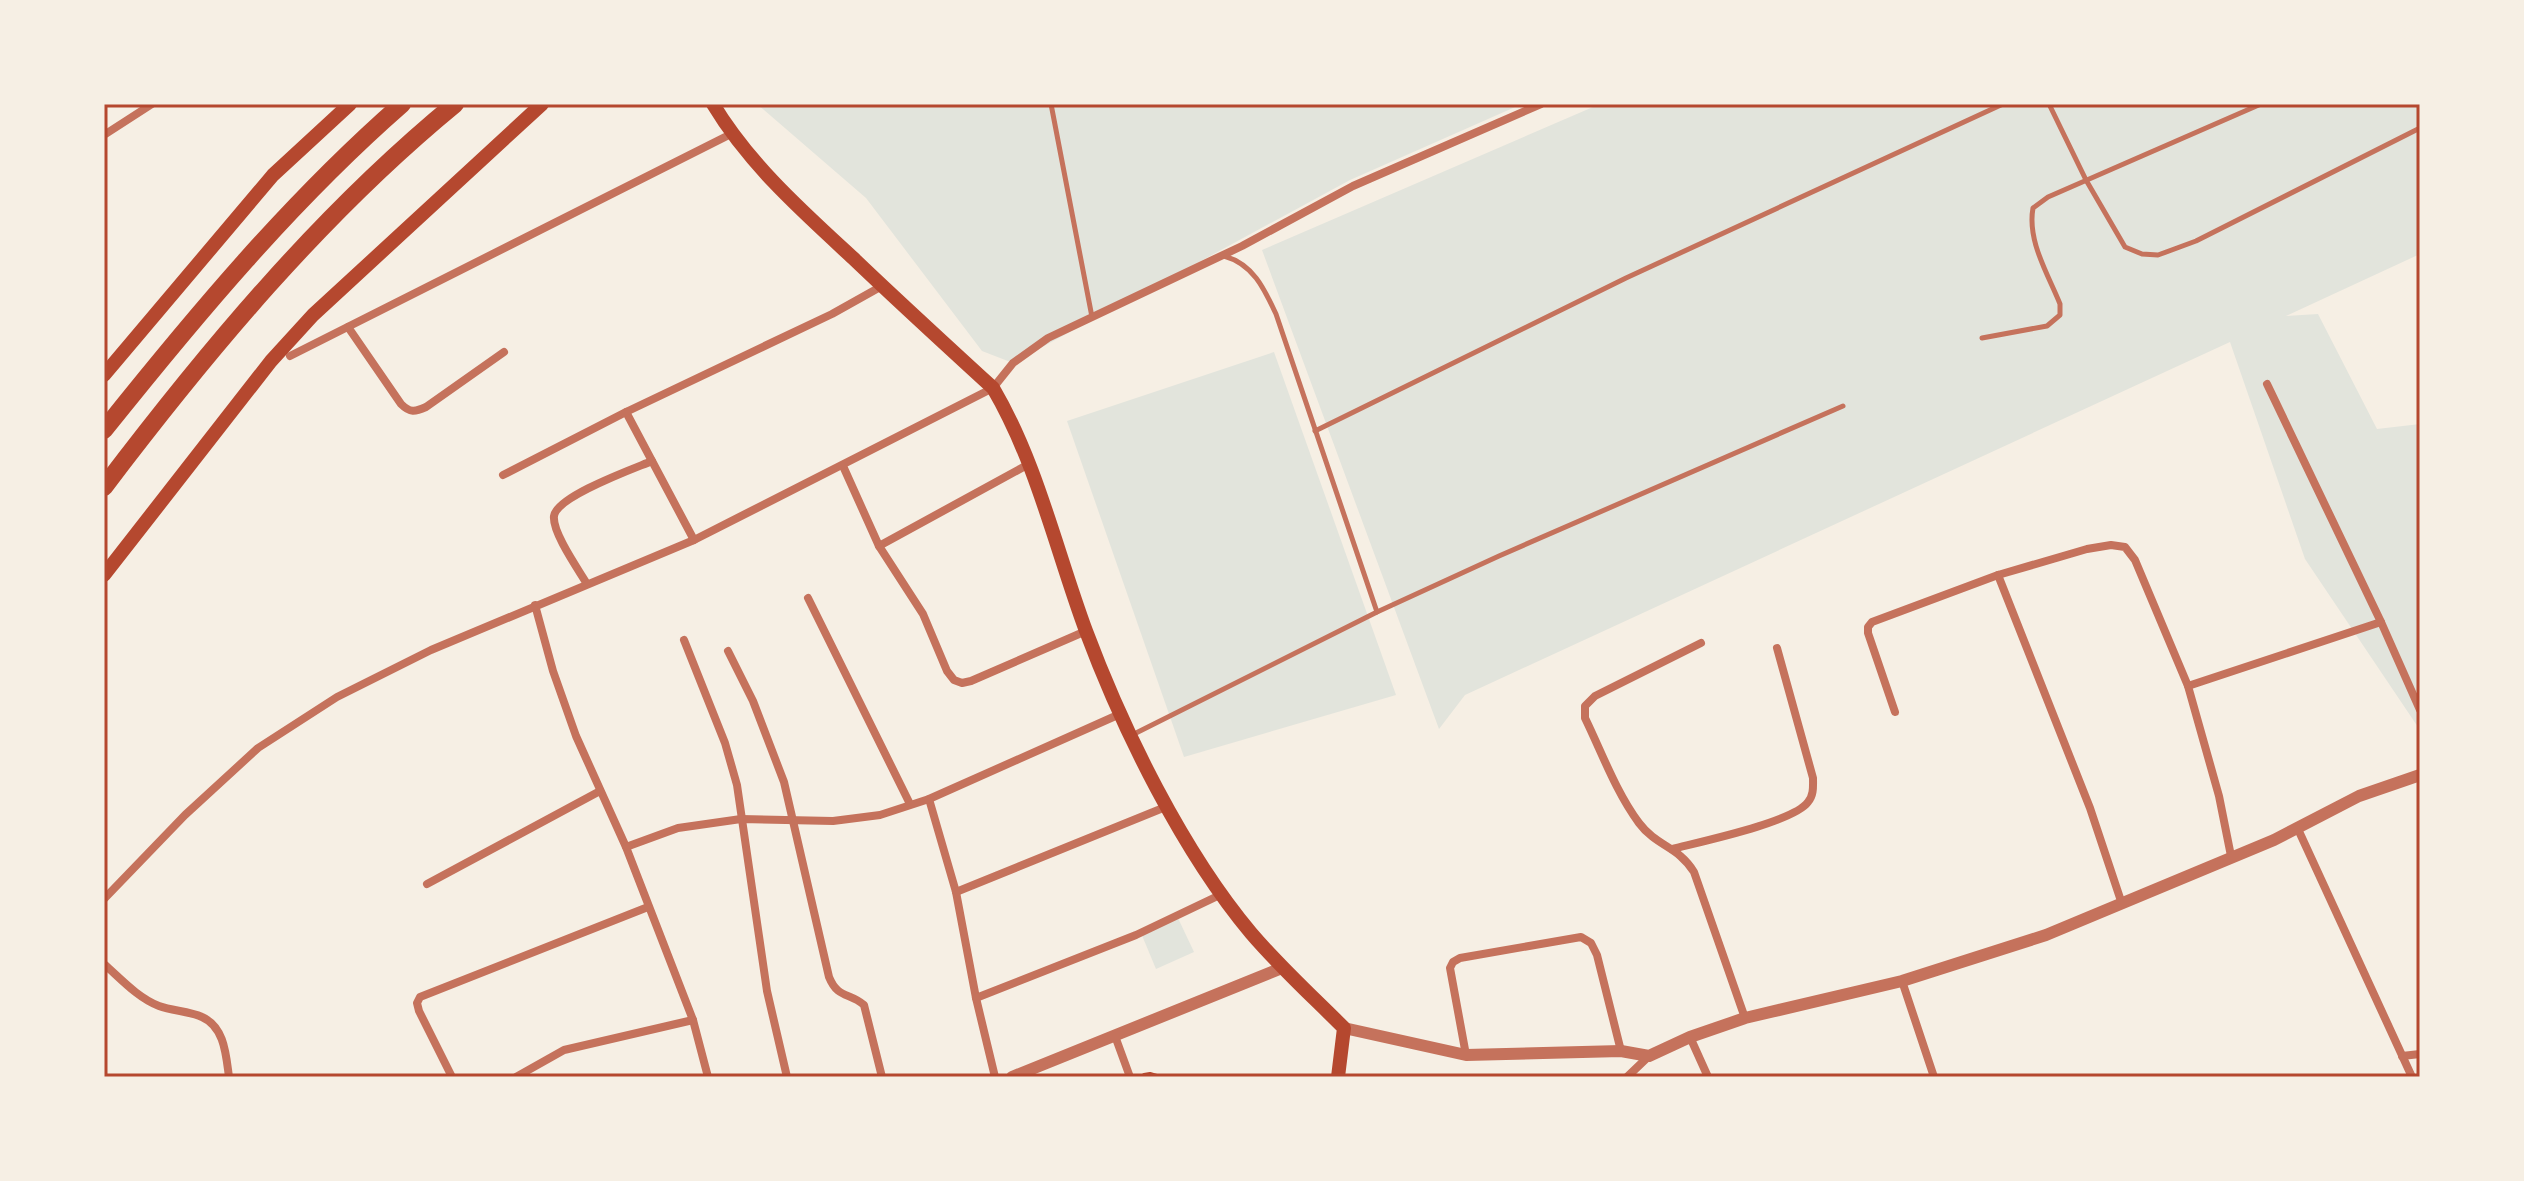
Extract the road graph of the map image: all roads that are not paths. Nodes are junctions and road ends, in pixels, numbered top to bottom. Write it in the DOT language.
graph roads {
  1 [pos="152,104"];
  2 [pos="350,104"];
  3 [pos="402,104"];
  4 [pos="455,104"];
  5 [pos="542,104"];
  6 [pos="713,104"];
  7 [pos="1051,104"];
  8 [pos="1541,104"];
  9 [pos="2003,104"];
  10 [pos="2049,104"];
  11 [pos="2261,104"];
  12 [pos="2420,128"];
  13 [pos="731,134"];
  14 [pos="104,135"];
  15 [pos="2086,180"];
  16 [pos="1223,256"];
  17 [pos="882,286"];
  18 [pos="1092,318"];
  19 [pos="348,327"];
  20 [pos="1982,338"];
  21 [pos="504,352"];
  22 [pos="290,356"];
  23 [pos="104,375"];
  24 [pos="2267,384"];
  25 [pos="993,388"];
  26 [pos="1843,406"];
  27 [pos="626,412"];
  28 [pos="104,430"];
  29 [pos="1315,431"];
  30 [pos="652,461"];
  31 [pos="1029,464"];
  32 [pos="843,466"];
  33 [pos="503,475"];
  34 [pos="104,487"];
  35 [pos="694,540"];
  36 [pos="879,546"];
  37 [pos="104,575"];
  38 [pos="1998,575"];
  39 [pos="587,584"];
  40 [pos="808,598"];
  41 [pos="535,605"];
  42 [pos="1377,612"];
  43 [pos="2381,622"];
  44 [pos="1086,631"];
  45 [pos="684,640"];
  46 [pos="1701,643"];
  47 [pos="1777,648"];
  48 [pos="728,651"];
  49 [pos="2188,686"];
  50 [pos="2420,710"];
  51 [pos="1895,712"];
  52 [pos="1120,714"];
  53 [pos="1131,736"];
  54 [pos="2420,775"];
  55 [pos="600,791"];
  56 [pos="929,799"];
  57 [pos="910,804"];
  58 [pos="1168,806"];
  59 [pos="741,819"];
  60 [pos="794,820"];
  61 [pos="2297,827"];
  62 [pos="626,847"];
  63 [pos="1672,849"];
  64 [pos="2231,856"];
  65 [pos="427,884"];
  66 [pos="956,892"];
  67 [pos="1223,893"];
  68 [pos="104,899"];
  69 [pos="2122,904"];
  70 [pos="648,907"];
  71 [pos="104,964"];
  72 [pos="1282,968"];
  73 [pos="1902,981"];
  74 [pos="976,998"];
  75 [pos="1745,1018"];
  76 [pos="693,1020"];
  77 [pos="1344,1028"];
  78 [pos="1115,1036"];
  79 [pos="1690,1037"];
  80 [pos="1621,1051"];
  81 [pos="2420,1054"];
  82 [pos="1466,1055"];
  83 [pos="1649,1056"];
  84 [pos="2402,1056"];
  85 [pos="229,1077"];
  86 [pos="452,1077"];
  87 [pos="516,1077"];
  88 [pos="708,1077"];
  89 [pos="787,1077"];
  90 [pos="882,1077"];
  91 [pos="995,1077"];
  92 [pos="1012,1077"];
  93 [pos="1130,1077"];
  94 [pos="1338,1077"];
  95 [pos="1627,1077"];
  96 [pos="1708,1077"];
  97 [pos="1934,1077"];
  98 [pos="2412,1077"];
  1 -- 14 [label="street"];
  2 -- 23 [label="main road"];
  3 -- 28 [label="highway"];
  4 -- 34 [label="highway"];
  5 -- 37 [label="main road"];
  6 -- 13 [label="main road"];
  7 -- 18 [label="lane"];
  8 -- 16 [label="street"];
  9 -- 29 [label="lane"];
  10 -- 15 [label="lane"];
  11 -- 15 [label="lane"];
  12 -- 15 [label="lane"];
  13 -- 17 [label="main road"];
  13 -- 19 [label="street"];
  15 -- 20 [label="lane"];
  16 -- 18 [label="street"];
  16 -- 29 [label="lane"];
  17 -- 25 [label="main road"];
  17 -- 27 [label="street"];
  18 -- 25 [label="street"];
  19 -- 21 [label="street"];
  19 -- 22 [label="street"];
  24 -- 43 [label="street"];
  25 -- 31 [label="main road"];
  25 -- 32 [label="street"];
  26 -- 42 [label="lane"];
  27 -- 30 [label="street"];
  27 -- 33 [label="street"];
  29 -- 42 [label="lane"];
  30 -- 35 [label="street"];
  30 -- 39 [label="street"];
  31 -- 36 [label="street"];
  31 -- 44 [label="main road"];
  32 -- 35 [label="street"];
  32 -- 36 [label="street"];
  35 -- 39 [label="street"];
  36 -- 44 [label="street"];
  38 -- 49 [label="street"];
  38 -- 51 [label="street"];
  38 -- 69 [label="street"];
  39 -- 41 [label="street"];
  40 -- 57 [label="street"];
  41 -- 55 [label="street"];
  41 -- 68 [label="street"];
  42 -- 53 [label="lane"];
  43 -- 49 [label="street"];
  43 -- 50 [label="street"];
  44 -- 52 [label="main road"];
  45 -- 59 [label="street"];
  46 -- 63 [label="street"];
  47 -- 63 [label="street"];
  48 -- 60 [label="street"];
  49 -- 64 [label="street"];
  52 -- 53 [label="main road"];
  52 -- 56 [label="street"];
  53 -- 58 [label="main road"];
  54 -- 61 [label="street"];
  55 -- 62 [label="street"];
  55 -- 65 [label="street"];
  56 -- 57 [label="street"];
  56 -- 66 [label="street"];
  57 -- 60 [label="street"];
  58 -- 66 [label="street"];
  58 -- 67 [label="main road"];
  59 -- 60 [label="street"];
  59 -- 62 [label="street"];
  59 -- 89 [label="street"];
  60 -- 90 [label="street"];
  61 -- 64 [label="street"];
  61 -- 84 [label="street"];
  62 -- 70 [label="street"];
  63 -- 75 [label="street"];
  64 -- 69 [label="street"];
  66 -- 74 [label="street"];
  67 -- 72 [label="main road"];
  67 -- 74 [label="street"];
  69 -- 73 [label="street"];
  70 -- 76 [label="street"];
  70 -- 86 [label="street"];
  71 -- 85 [label="street"];
  72 -- 77 [label="main road"];
  72 -- 78 [label="street"];
  73 -- 75 [label="street"];
  73 -- 97 [label="street"];
  74 -- 91 [label="street"];
  75 -- 79 [label="street"];
  76 -- 87 [label="street"];
  76 -- 88 [label="street"];
  77 -- 82 [label="street"];
  77 -- 94 [label="main road"];
  78 -- 92 [label="street"];
  78 -- 93 [label="street"];
  79 -- 83 [label="street"];
  79 -- 96 [label="street"];
  80 -- 82 [label="street"];
  80 -- 82 [label="street"];
  80 -- 83 [label="street"];
  81 -- 84 [label="street"];
  83 -- 95 [label="street"];
  84 -- 98 [label="street"];
}
